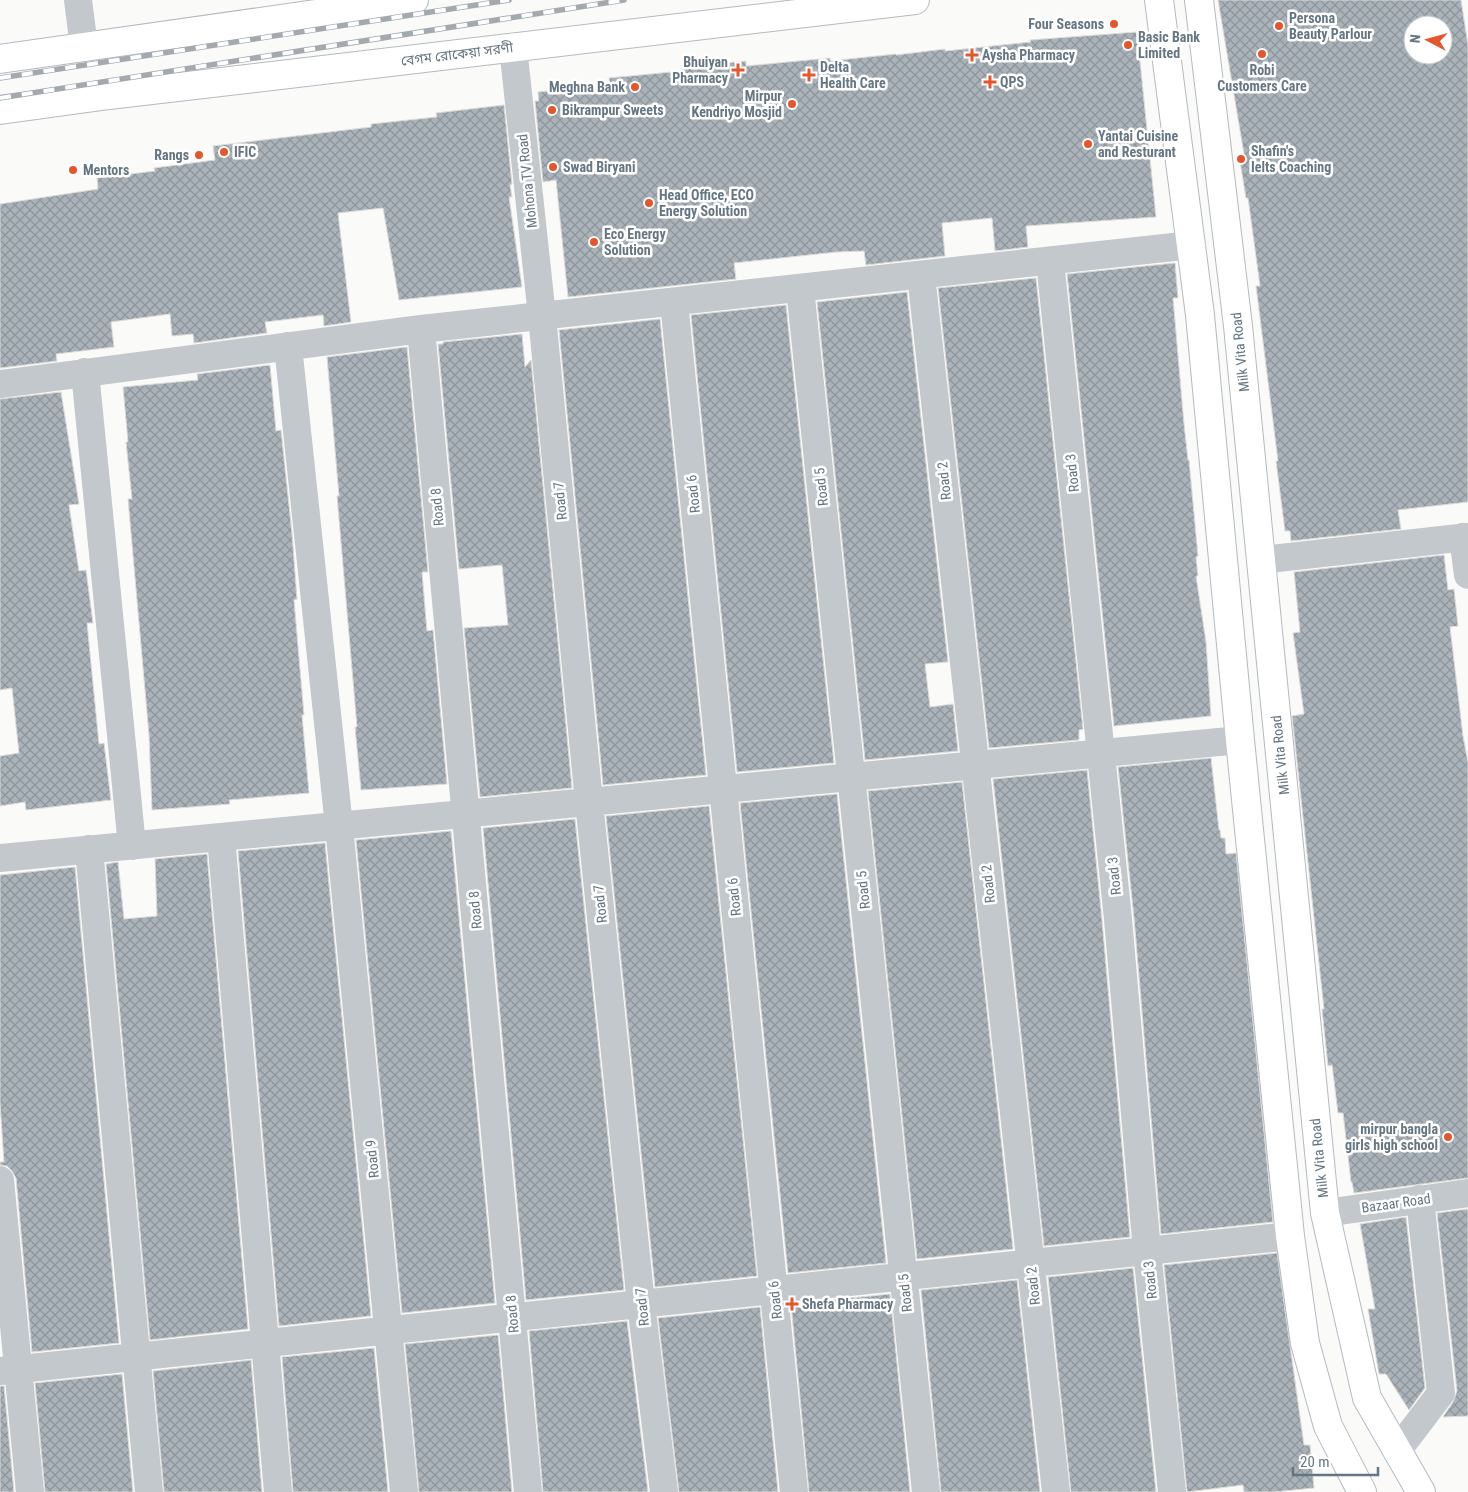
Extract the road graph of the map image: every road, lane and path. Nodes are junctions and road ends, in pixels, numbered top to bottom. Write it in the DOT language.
graph roads {
  1 [pos="78,0"];
  2 [pos="414,0"];
  3 [pos="915,0"];
  4 [pos="1159,0"];
  5 [pos="1199,0"];
  6 [pos="345,5"];
  7 [pos="84,47"];
  8 [pos="512,47"];
  9 [pos="0,59"];
  10 [pos="0,110"];
  11 [pos="1192,245"];
  12 [pos="1050,261"];
  13 [pos="921,275"];
  14 [pos="800,288"];
  15 [pos="674,302"];
  16 [pos="542,316"];
  17 [pos="421,329"];
  18 [pos="288,346"];
  19 [pos="85,372"];
  20 [pos="0,384"];
  21 [pos="1466,537"];
  22 [pos="1261,560"];
  23 [pos="1468,575"];
  24 [pos="1240,740"];
  25 [pos="1101,753"];
  26 [pos="975,765"];
  27 [pos="851,777"];
  28 [pos="723,789"];
  29 [pos="589,802"];
  30 [pos="466,814"];
  31 [pos="339,826"];
  32 [pos="221,837"];
  33 [pos="132,846"];
  34 [pos="88,849"];
  35 [pos="0,858"];
  36 [pos="0,1180"];
  37 [pos="1468,1193"];
  38 [pos="1420,1199"];
  39 [pos="1325,1212"];
  40 [pos="1290,1236"];
  41 [pos="1147,1251"];
  42 [pos="1031,1264"];
  43 [pos="904,1277"];
  44 [pos="774,1290"];
  45 [pos="641,1304"];
  46 [pos="512,1318"];
  47 [pos="388,1331"];
  48 [pos="264,1344"];
  49 [pos="136,1357"];
  50 [pos="9,1370"];
  51 [pos="1397,1451"];
  52 [pos="30,1492"];
  53 [pos="149,1492"];
  54 [pos="278,1492"];
  55 [pos="404,1492"];
  56 [pos="528,1492"];
  57 [pos="664,1492"];
  58 [pos="794,1492"];
  59 [pos="926,1492"];
  60 [pos="1056,1492"];
  61 [pos="1172,1492"];
  62 [pos="1362,1492"];
  63 [pos="1421,1492"];
  1 -- 7 [label="street"];
  2 -- 6 [label="street"];
  3 -- 8 [label="street, বেগম রোকেয়া সরণী"];
  4 -- 11 [label="street"];
  5 -- 22 [label="street, Milk Vita Road"];
  6 -- 7 [label="street"];
  7 -- 9 [label="street"];
  8 -- 10 [label="street, বেগম রোকেয়া সরণী"];
  8 -- 16 [label="street, Mohona TV Road"];
  11 -- 12 [label="street"];
  11 -- 24 [label="street"];
  12 -- 13 [label="street"];
  12 -- 25 [label="street, Road 3"];
  13 -- 14 [label="street"];
  13 -- 26 [label="street, Road 2"];
  14 -- 15 [label="street"];
  14 -- 27 [label="street, Road 5"];
  15 -- 16 [label="street"];
  15 -- 28 [label="street, Road 6"];
  16 -- 17 [label="street"];
  16 -- 29 [label="street, Road 7"];
  17 -- 18 [label="street"];
  17 -- 30 [label="street, Road 8"];
  18 -- 19 [label="street"];
  18 -- 31 [label="street, Road 9"];
  19 -- 20 [label="street"];
  19 -- 33 [label="street"];
  21 -- 22 [label="street"];
  21 -- 23 [label="street"];
  22 -- 39 [label="street, Milk Vita Road"];
  24 -- 25 [label="street"];
  24 -- 40 [label="street"];
  25 -- 26 [label="street"];
  25 -- 41 [label="street, Road 3"];
  26 -- 27 [label="street"];
  26 -- 42 [label="street, Road 2"];
  27 -- 28 [label="street"];
  27 -- 43 [label="street, Road 5"];
  28 -- 29 [label="street"];
  28 -- 44 [label="street, Road 6"];
  29 -- 30 [label="street"];
  29 -- 45 [label="street, Road 7"];
  30 -- 31 [label="street"];
  30 -- 46 [label="street, Road 8"];
  31 -- 32 [label="street"];
  31 -- 47 [label="street, Road 9"];
  32 -- 33 [label="street"];
  32 -- 48 [label="street"];
  33 -- 34 [label="street"];
  34 -- 35 [label="street"];
  34 -- 49 [label="street"];
  36 -- 50 [label="street"];
  37 -- 38 [label="street, Bazaar Road"];
  38 -- 39 [label="street, Bazaar Road"];
  38 -- 51 [label="street"];
  39 -- 51 [label="street, Milk Vita Road"];
  40 -- 41 [label="street"];
  40 -- 62 [label="street"];
  41 -- 42 [label="street"];
  41 -- 61 [label="street, Road 3"];
  42 -- 43 [label="street"];
  42 -- 60 [label="street, Road 2"];
  43 -- 44 [label="street"];
  43 -- 59 [label="street, Road 5"];
  44 -- 45 [label="street"];
  44 -- 58 [label="street, Road 6"];
  45 -- 46 [label="street"];
  45 -- 57 [label="street, Road 7"];
  46 -- 47 [label="street"];
  46 -- 56 [label="street, Road 8"];
  47 -- 48 [label="street"];
  47 -- 55 [label="street, Road 9"];
  48 -- 49 [label="street"];
  48 -- 54 [label="street"];
  49 -- 50 [label="street"];
  49 -- 53 [label="street"];
  50 -- 52 [label="street"];
  51 -- 63 [label="street, Milk Vita Road"];
}
